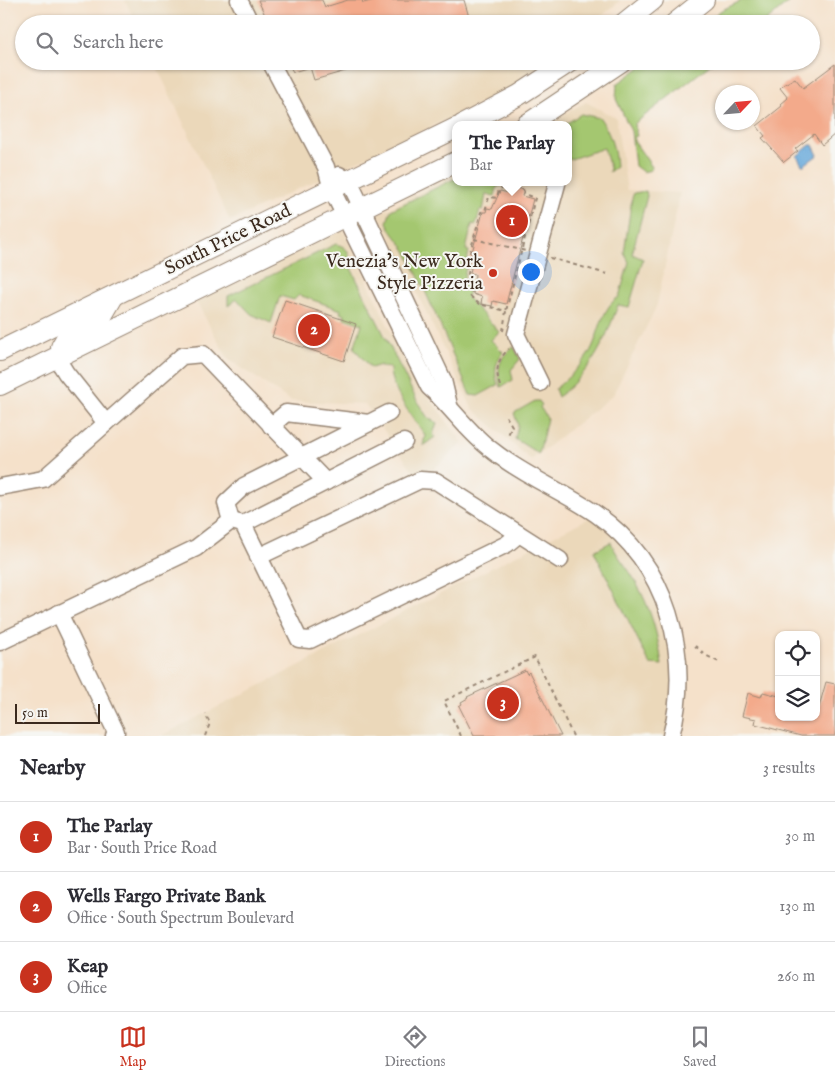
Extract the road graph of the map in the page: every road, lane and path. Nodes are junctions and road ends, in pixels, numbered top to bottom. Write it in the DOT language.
graph roads {
  1 [pos="239,0"];
  2 [pos="653,0"];
  3 [pos="704,0"];
  4 [pos="246,15"];
  5 [pos="634,15"];
  6 [pos="685,15"];
  7 [pos="275,70"];
  8 [pos="557,70"];
  9 [pos="608,70"];
  10 [pos="470,121"];
  11 [pos="532,121"];
  12 [pos="452,130"];
  13 [pos="452,164"];
  14 [pos="340,185"];
  15 [pos="507,186"];
  16 [pos="513,186"];
  17 [pos="556,186"];
  18 [pos="354,212"];
  19 [pos="474,239"];
  20 [pos="521,250"];
  21 [pos="537,254"];
  22 [pos="607,274"];
  23 [pos="114,296"];
  24 [pos="506,311"];
  25 [pos="504,335"];
  26 [pos="25,339"];
  27 [pos="510,348"];
  28 [pos="0,351"];
  29 [pos="56,358"];
  30 [pos="0,366"];
  31 [pos="540,384"];
  32 [pos="0,385"];
  33 [pos="500,386"];
  34 [pos="389,413"];
  35 [pos="506,416"];
  36 [pos="106,423"];
  37 [pos="369,423"];
  38 [pos="271,426"];
  39 [pos="508,435"];
  40 [pos="404,442"];
  41 [pos="301,457"];
  42 [pos="326,482"];
  43 [pos="0,487"];
  44 [pos="237,523"];
  45 [pos="519,534"];
  46 [pos="258,557"];
  47 [pos="560,560"];
  48 [pos="58,613"];
  49 [pos="0,642"];
  50 [pos="695,646"];
  51 [pos="719,662"];
  52 [pos="205,714"];
  53 [pos="114,736"];
  54 [pos="205,736"];
  55 [pos="461,736"];
  56 [pos="573,736"];
  57 [pos="671,736"];
  1 -- 4 [label="street"];
  2 -- 5 [label="main road"];
  3 -- 6 [label="main road"];
  7 -- 14 [label="street"];
  8 -- 10 [label="main road"];
  9 -- 11 [label="main road"];
  12 -- 14 [label="main road, South Price Road"];
  13 -- 18 [label="main road, South Price Road"];
  14 -- 18 [label="street"];
  14 -- 23 [label="main road, South Price Road"];
  15 -- 19 [label="path"];
  16 -- 20 [label="path"];
  17 -- 21 [label="street"];
  18 -- 29 [label="main road, South Price Road"];
  18 -- 57 [label="street"];
  19 -- 20 [label="path"];
  19 -- 24 [label="path"];
  20 -- 21 [label="path"];
  20 -- 24 [label="path"];
  21 -- 22 [label="path"];
  21 -- 31 [label="street"];
  23 -- 26 [label="main road, South Price Road"];
  23 -- 29 [label="main road"];
  24 -- 25 [label="path"];
  26 -- 28 [label="main road, South Price Road"];
  26 -- 30 [label="main road"];
  27 -- 33 [label="path"];
  29 -- 32 [label="main road, South Price Road"];
  29 -- 36 [label="street"];
  34 -- 37 [label="street"];
  35 -- 39 [label="path"];
  36 -- 38 [label="street"];
  36 -- 43 [label="street"];
  37 -- 38 [label="street"];
  37 -- 41 [label="street"];
  38 -- 41 [label="street"];
  40 -- 42 [label="street"];
  41 -- 42 [label="street"];
  41 -- 44 [label="street"];
  42 -- 44 [label="street"];
  44 -- 46 [label="street"];
  44 -- 48 [label="street"];
  45 -- 46 [label="street"];
  45 -- 46 [label="street"];
  45 -- 47 [label="street"];
  48 -- 49 [label="street"];
  48 -- 53 [label="street"];
  50 -- 51 [label="path"];
  52 -- 54 [label="path"];
  55 -- 56 [label="path"];
}
